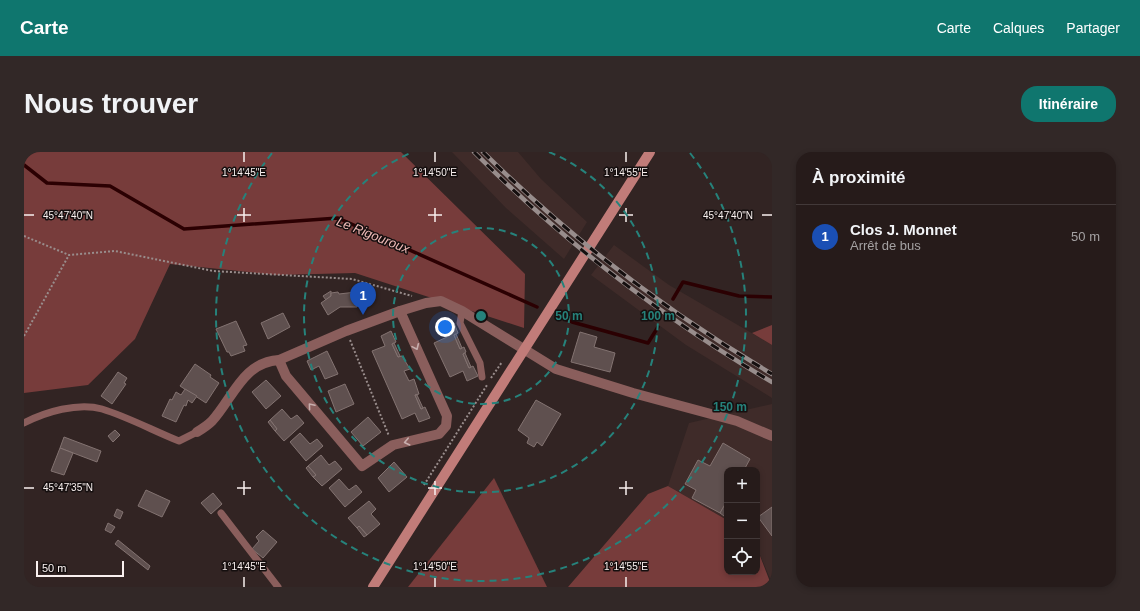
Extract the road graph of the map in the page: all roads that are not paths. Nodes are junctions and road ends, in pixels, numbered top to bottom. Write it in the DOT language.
graph roads {
  1 [pos="650,152"];
  2 [pos="400,311"];
  3 [pos="462,311"];
  4 [pos="523,349"];
  5 [pos="279,360"];
  6 [pos="482,377"];
  7 [pos="24,423"];
  8 [pos="197,432"];
  9 [pos="772,436"];
  10 [pos="221,513"];
  11 [pos="278,587"];
  12 [pos="373,587"];
  1 -- 4 [label="main road"];
  2 -- 3 [label="street"];
  2 -- 5 [label="street"];
  2 -- 5 [label="street, one-way"];
  3 -- 4 [label="street"];
  3 -- 6 [label="lane"];
  4 -- 9 [label="street"];
  4 -- 12 [label="main road"];
  5 -- 8 [label="street"];
  7 -- 8 [label="lane"];
  10 -- 11 [label="lane"];
}
